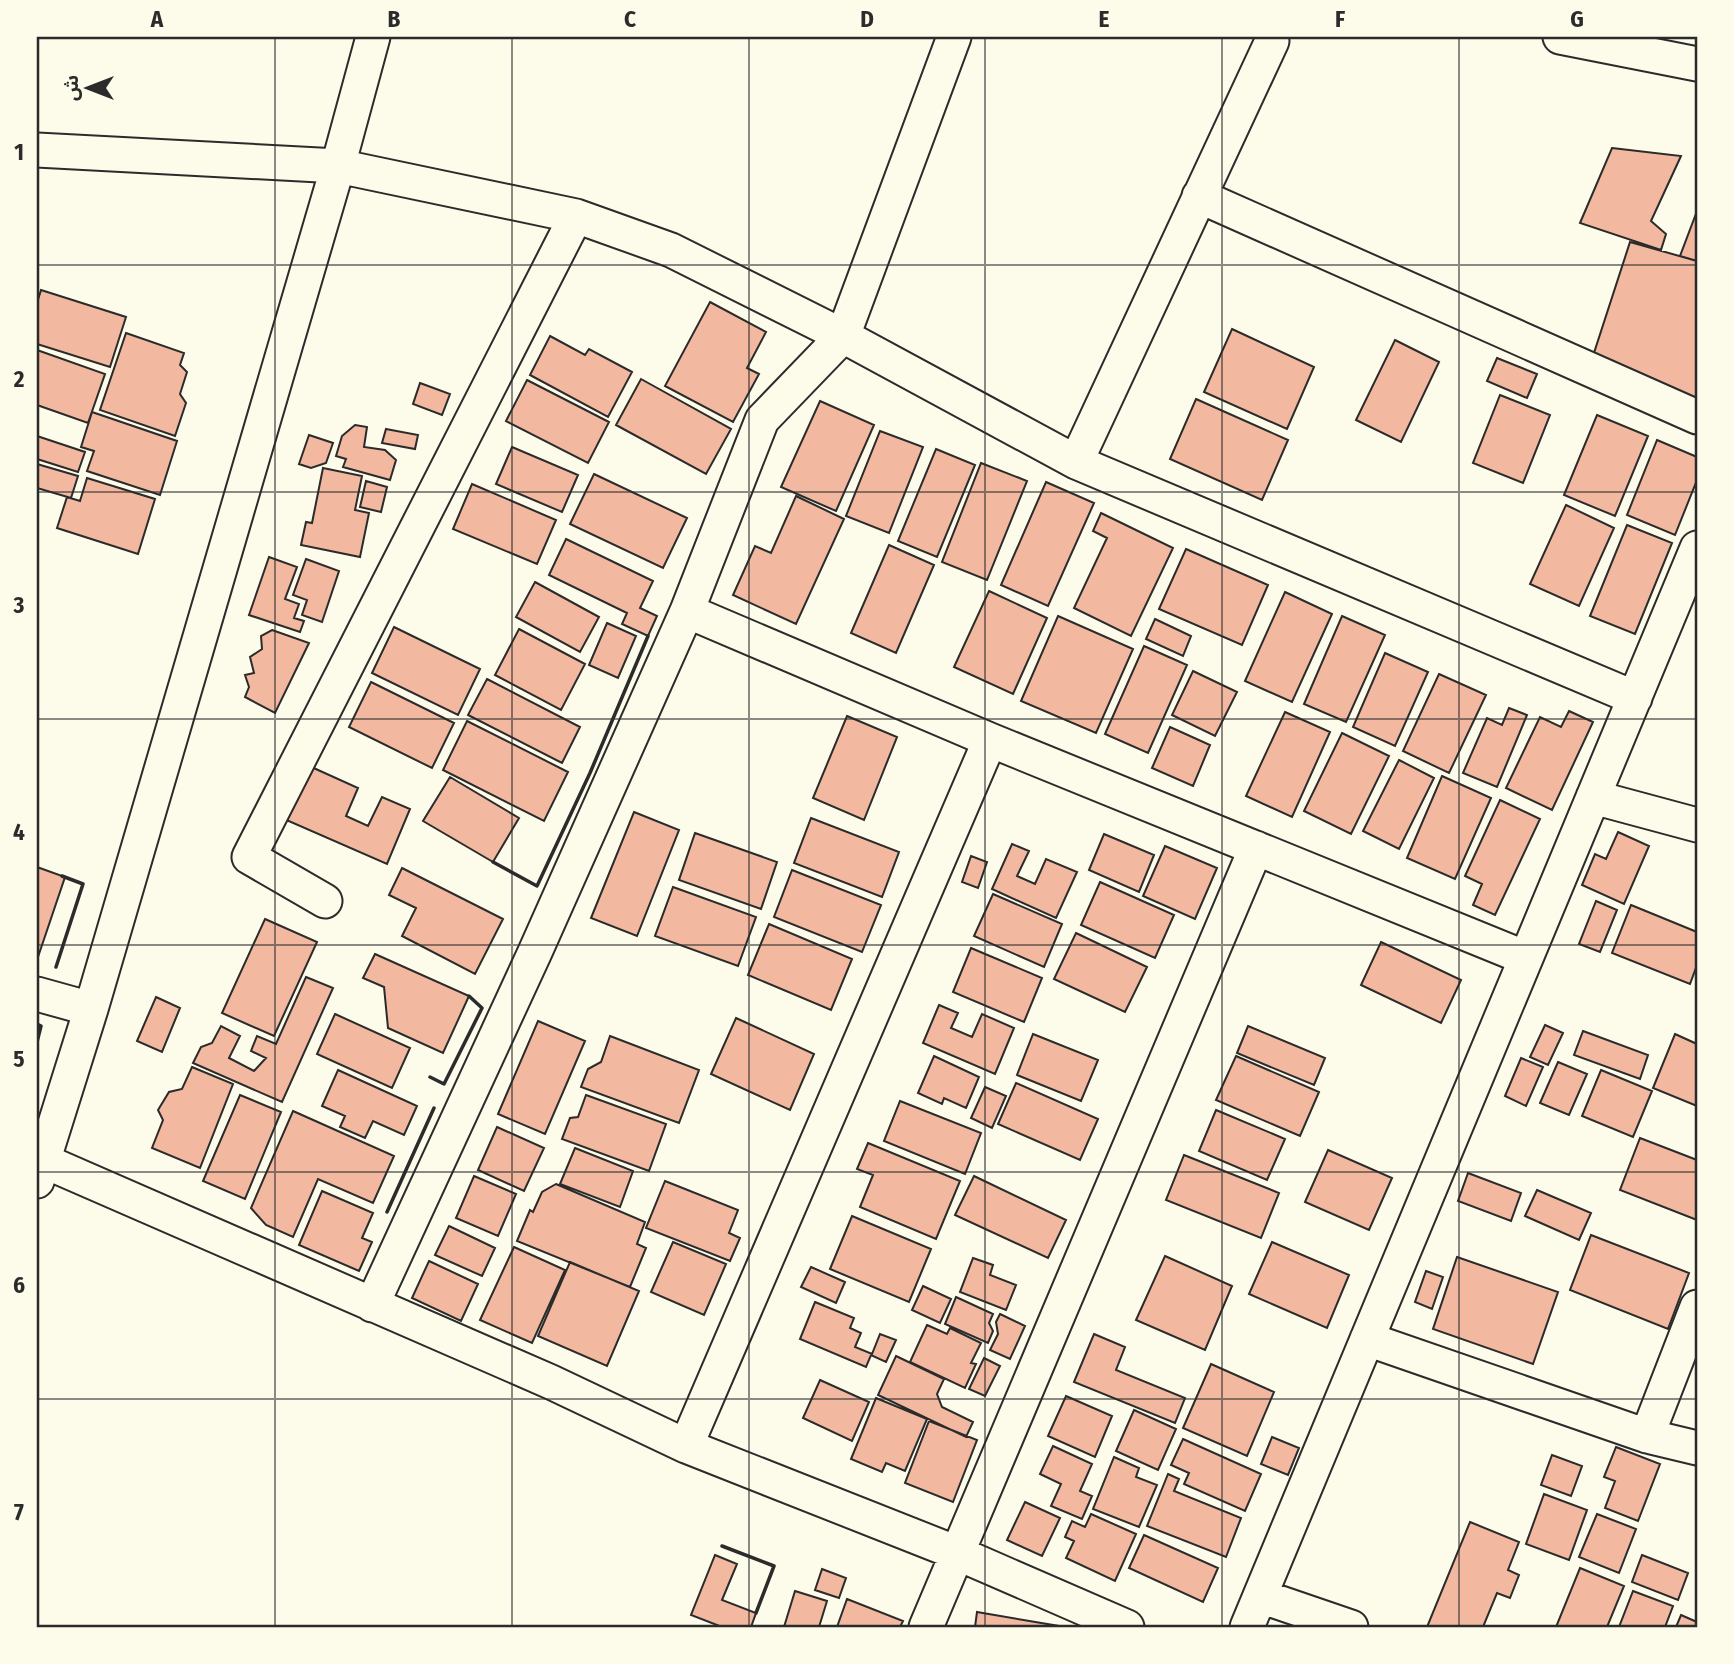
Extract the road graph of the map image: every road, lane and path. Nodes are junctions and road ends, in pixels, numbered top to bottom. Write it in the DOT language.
graph roads {
  1 [pos="373,37"];
  2 [pos="954,37"];
  3 [pos="1560,37"];
  4 [pos="1272,40"];
  5 [pos="1697,64"];
  6 [pos="37,150"];
  7 [pos="338,166"];
  8 [pos="1199,196"];
  9 [pos="576,216"];
  10 [pos="843,336"];
  11 [pos="1697,417"];
  12 [pos="1076,463"];
  13 [pos="1697,548"];
  14 [pos="687,611"];
  15 [pos="1635,698"];
  16 [pos="990,740"];
  17 [pos="1593,797"];
  18 [pos="1697,825"];
  19 [pos="1256,848"];
  20 [pos="325,901"];
  21 [pos="1526,958"];
  22 [pos="37,994"];
  23 [pos="91,1009"];
  24 [pos="41,1171"];
  25 [pos="372,1305"];
  26 [pos="1697,1307"];
  27 [pos="1367,1339"];
  28 [pos="1647,1436"];
  29 [pos="685,1446"];
  30 [pos="1697,1448"];
  31 [pos="957,1553"];
  32 [pos="1259,1596"];
  33 [pos="926,1627"];
  34 [pos="1127,1627"];
  35 [pos="1247,1627"];
  36 [pos="1351,1627"];
  1 -- 7 [label="street"];
  2 -- 10 [label="street"];
  3 -- 5 [label="street"];
  4 -- 8 [label="street"];
  6 -- 7 [label="street"];
  7 -- 9 [label="street"];
  7 -- 23 [label="street"];
  8 -- 11 [label="street"];
  8 -- 12 [label="street"];
  9 -- 10 [label="street"];
  9 -- 20 [label="street"];
  10 -- 12 [label="street"];
  10 -- 14 [label="street"];
  12 -- 15 [label="street"];
  13 -- 15 [label="street"];
  14 -- 16 [label="street"];
  14 -- 25 [label="street"];
  15 -- 17 [label="street"];
  16 -- 19 [label="street"];
  16 -- 29 [label="street"];
  17 -- 18 [label="street"];
  17 -- 21 [label="street"];
  19 -- 21 [label="street"];
  19 -- 31 [label="street"];
  21 -- 27 [label="street"];
  22 -- 23 [label="street"];
  23 -- 24 [label="street"];
  24 -- 25 [label="street"];
  25 -- 29 [label="street"];
  26 -- 28 [label="street"];
  27 -- 28 [label="street"];
  27 -- 32 [label="street"];
  28 -- 30 [label="street"];
  29 -- 31 [label="street"];
  31 -- 33 [label="street"];
  31 -- 34 [label="street"];
  32 -- 35 [label="street"];
  32 -- 36 [label="street"];
}
